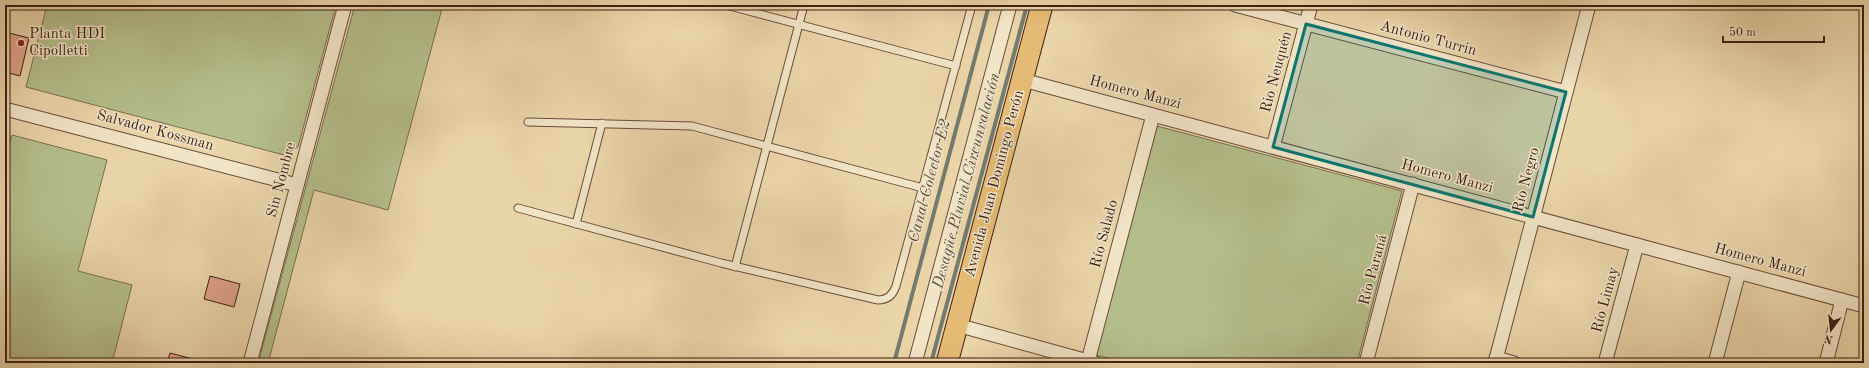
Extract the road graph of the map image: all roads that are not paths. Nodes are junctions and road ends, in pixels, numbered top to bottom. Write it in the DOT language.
graph roads {
  1 [pos="345,5"];
  2 [pos="726,5"];
  3 [pos="804,5"];
  4 [pos="972,5"];
  5 [pos="1010,5"];
  6 [pos="1042,5"];
  7 [pos="1235,5"];
  8 [pos="1311,5"];
  9 [pos="1589,5"];
  10 [pos="799,24"];
  11 [pos="1306,24"];
  12 [pos="956,66"];
  13 [pos="1023,80"];
  14 [pos="1566,92"];
  15 [pos="5,108"];
  16 [pos="1153,115"];
  17 [pos="528,122"];
  18 [pos="602,123"];
  19 [pos="767,146"];
  20 [pos="1273,147"];
  21 [pos="1413,184"];
  22 [pos="297,185"];
  23 [pos="923,188"];
  24 [pos="518,208"];
  25 [pos="1533,217"];
  26 [pos="576,224"];
  27 [pos="1637,245"];
  28 [pos="735,266"];
  29 [pos="1739,272"];
  30 [pos="1842,300"];
  31 [pos="1864,306"];
  32 [pos="957,325"];
  33 [pos="1496,361"];
  34 [pos="1092,362"];
  35 [pos="250,363"];
  36 [pos="915,363"];
  37 [pos="947,363"];
  38 [pos="1366,363"];
  39 [pos="1514,363"];
  40 [pos="1605,363"];
  41 [pos="1715,363"];
  42 [pos="1826,363"];
  1 -- 22 [label="street, Sin Nombre"];
  2 -- 10 [label="lane"];
  3 -- 10 [label="lane"];
  4 -- 12 [label="lane"];
  5 -- 36 [label="street"];
  6 -- 13 [label="main road, Avenida Juan Domingo Perón"];
  7 -- 11 [label="street, Antonio Turrin"];
  8 -- 11 [label="street, Rio Neuquén"];
  9 -- 14 [label="street, Río Negro"];
  10 -- 12 [label="lane"];
  10 -- 19 [label="lane"];
  11 -- 14 [label="street, Antonio Turrin"];
  11 -- 20 [label="street, Rio Neuquén"];
  12 -- 23 [label="lane"];
  13 -- 16 [label="street, Homero Manzi"];
  13 -- 32 [label="main road, Avenida Juan Domingo Perón"];
  14 -- 25 [label="street, Río Negro"];
  15 -- 22 [label="street, Salvador Kossman"];
  16 -- 20 [label="street, Homero Manzi"];
  16 -- 34 [label="street, Río Salado"];
  17 -- 18 [label="lane"];
  18 -- 19 [label="lane"];
  18 -- 26 [label="lane"];
  19 -- 23 [label="lane"];
  19 -- 28 [label="lane"];
  20 -- 21 [label="street, Homero Manzi"];
  21 -- 25 [label="street, Homero Manzi"];
  21 -- 38 [label="street, Río Paraná"];
  22 -- 35 [label="street, Sin Nombre"];
  23 -- 28 [label="lane"];
  24 -- 26 [label="lane"];
  25 -- 27 [label="street, Homero Manzi"];
  25 -- 33 [label="street, Río Negro"];
  26 -- 28 [label="lane"];
  27 -- 29 [label="street, Homero Manzi"];
  27 -- 40 [label="street, Río Limay"];
  29 -- 30 [label="street, Homero Manzi"];
  29 -- 41 [label="street"];
  30 -- 31 [label="street, Homero Manzi"];
  30 -- 42 [label="street"];
  32 -- 34 [label="street"];
  32 -- 37 [label="main road, Avenida Juan Domingo Perón"];
  33 -- 39 [label="street"];
}
